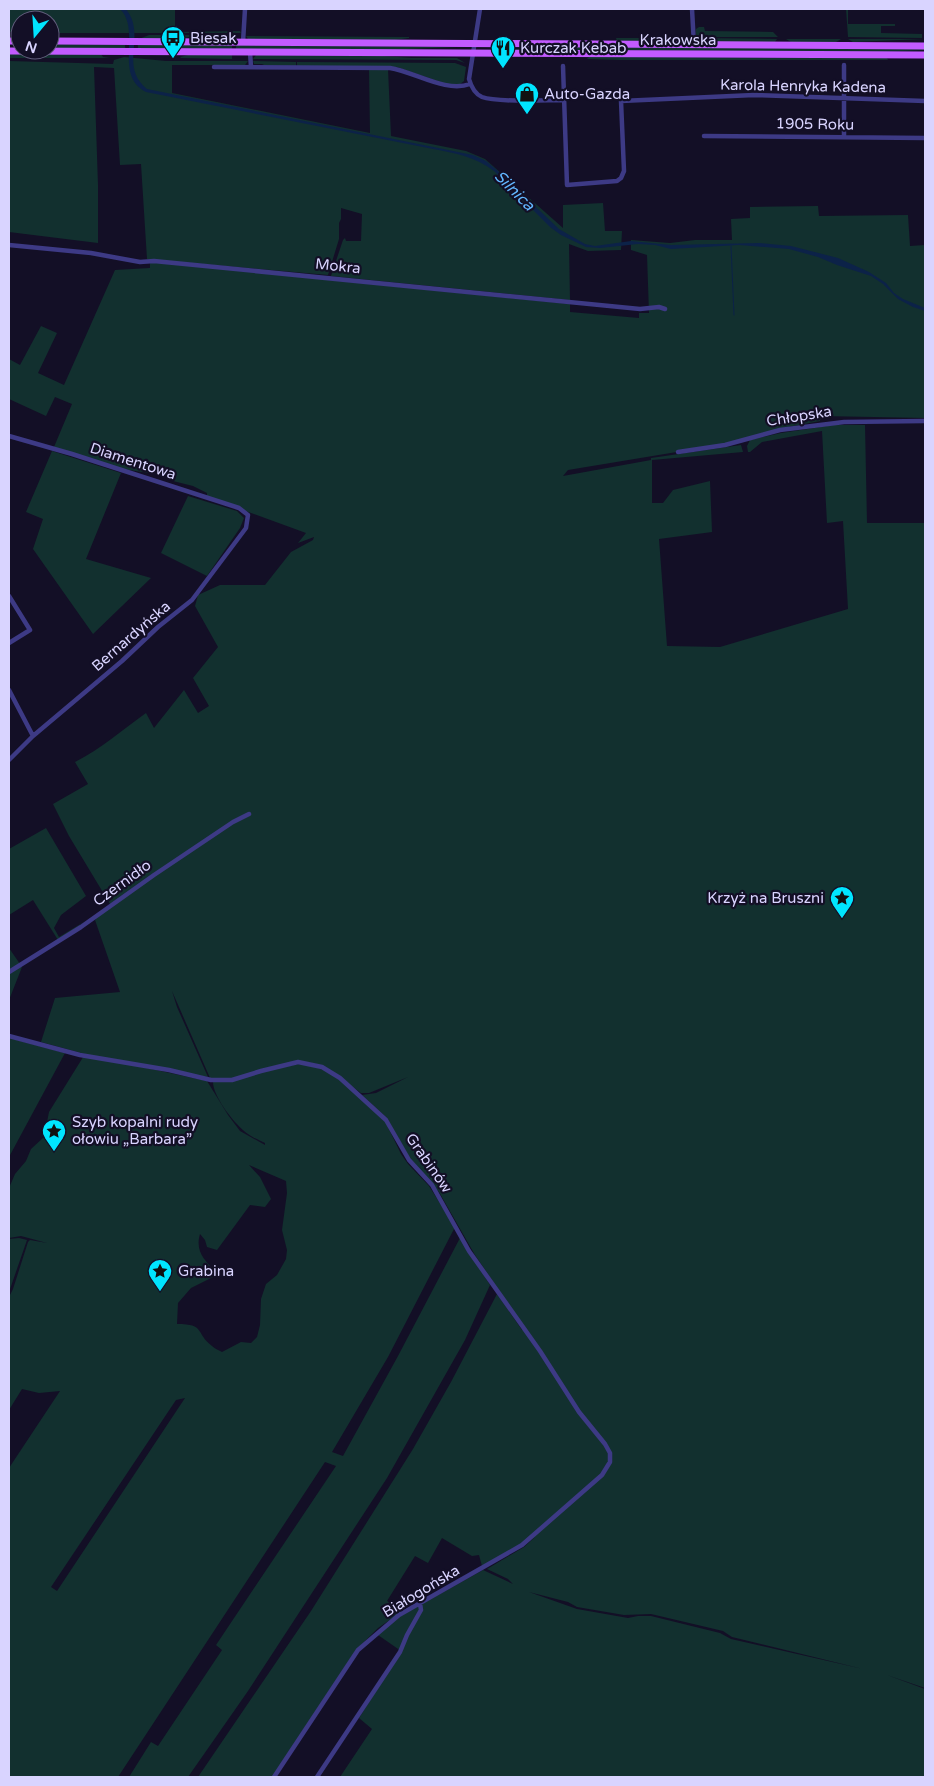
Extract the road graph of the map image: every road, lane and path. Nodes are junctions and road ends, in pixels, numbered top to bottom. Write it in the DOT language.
graph roads {
  1 [pos="245,9"];
  2 [pos="480,9"];
  3 [pos="692,9"];
  4 [pos="60,42"];
  5 [pos="243,42"];
  6 [pos="474,44"];
  7 [pos="694,45"];
  8 [pos="925,46"];
  9 [pos="9,51"];
  10 [pos="250,52"];
  11 [pos="472,53"];
  12 [pos="925,55"];
  13 [pos="844,65"];
  14 [pos="563,66"];
  15 [pos="214,67"];
  16 [pos="251,67"];
  17 [pos="470,84"];
  18 [pos="844,98"];
  19 [pos="564,100"];
  20 [pos="925,101"];
  21 [pos="704,136"];
  22 [pos="844,137"];
  23 [pos="925,138"];
  24 [pos="9,245"];
  25 [pos="665,309"];
  26 [pos="925,421"];
  27 [pos="9,436"];
  28 [pos="678,452"];
  29 [pos="248,515"];
  30 [pos="9,596"];
  31 [pos="9,642"];
  32 [pos="9,690"];
  33 [pos="34,736"];
  34 [pos="9,760"];
  35 [pos="249,814"];
  36 [pos="9,972"];
  37 [pos="9,1036"];
  38 [pos="610,1456"];
  39 [pos="420,1604"];
  40 [pos="274,1777"];
  41 [pos="317,1777"];
  1 -- 5 [label="street"];
  2 -- 6 [label="street"];
  3 -- 7 [label="street, Krakowska"];
  4 -- 5 [label="main road, Krakowska"];
  5 -- 6 [label="main road, Krakowska"];
  6 -- 7 [label="main road, Krakowska"];
  6 -- 11 [label="street"];
  7 -- 8 [label="main road, Krakowska"];
  9 -- 10 [label="main road, Krakowska"];
  10 -- 11 [label="main road, Krakowska"];
  10 -- 16 [label="street"];
  11 -- 12 [label="main road, Krakowska"];
  11 -- 17 [label="street"];
  13 -- 18 [label="street"];
  14 -- 19 [label="street"];
  15 -- 16 [label="street"];
  16 -- 17 [label="street"];
  17 -- 19 [label="street"];
  18 -- 19 [label="street, Karola Henryka Kadena"];
  18 -- 20 [label="street, Karola Henryka Kadena"];
  18 -- 22 [label="street"];
  21 -- 22 [label="street, 1905 Roku"];
  22 -- 23 [label="street, 1905 Roku"];
  24 -- 25 [label="street, Mokra"];
  26 -- 28 [label="street, Chłopska"];
  27 -- 29 [label="street, Diamentowa"];
  29 -- 33 [label="street, Bernardyńska"];
  30 -- 31 [label="street"];
  32 -- 33 [label="street"];
  33 -- 34 [label="street, Bernardyńska"];
  35 -- 36 [label="street, Czernidło"];
  37 -- 38 [label="street, Grabinów"];
  38 -- 39 [label="street, Białogońska"];
  39 -- 40 [label="street, Białogońska"];
  39 -- 41 [label="street"];
}
